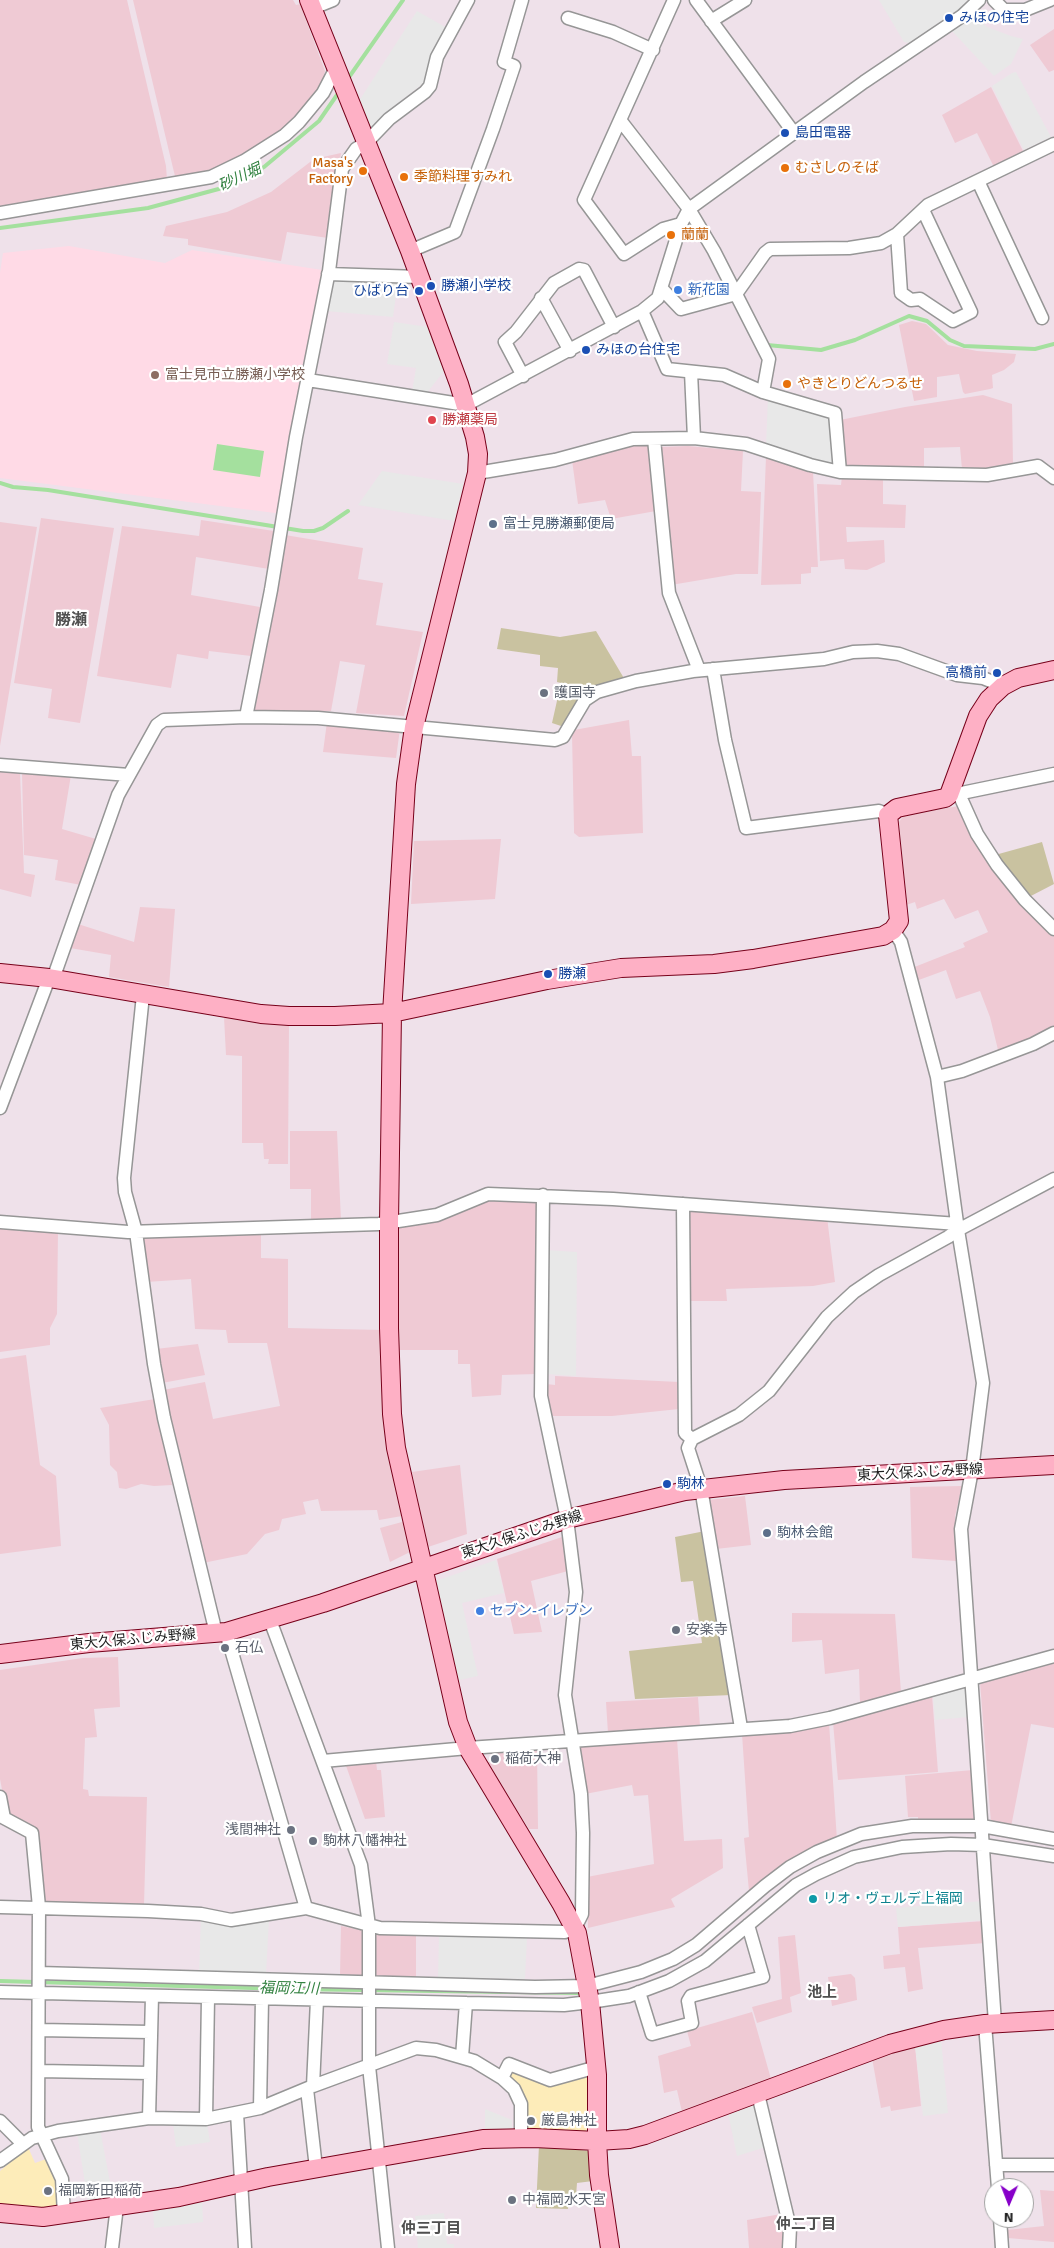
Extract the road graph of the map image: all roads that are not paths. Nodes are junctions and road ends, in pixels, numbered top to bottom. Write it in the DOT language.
graph roads {
  1 [pos="333,0"];
  2 [pos="468,0"];
  3 [pos="522,0"];
  4 [pos="674,0"];
  5 [pos="696,0"];
  6 [pos="745,0"];
  7 [pos="979,0"];
  8 [pos="994,0"];
  9 [pos="1050,0"];
  10 [pos="311,4"];
  11 [pos="568,18"];
  12 [pos="711,21"];
  13 [pos="653,50"];
  14 [pos="338,72"];
  15 [pos="620,120"];
  16 [pos="794,134"];
  17 [pos="366,143"];
  18 [pos="1054,144"];
  19 [pos="978,181"];
  20 [pos="689,209"];
  21 [pos="923,210"];
  22 [pos="0,213"];
  23 [pos="681,224"];
  24 [pos="897,234"];
  25 [pos="410,251"];
  26 [pos="328,274"];
  27 [pos="419,277"];
  28 [pos="662,290"];
  29 [pos="736,294"];
  30 [pos="541,298"];
  31 [pos="642,311"];
  32 [pos="1042,318"];
  33 [pos="614,327"];
  34 [pos="570,351"];
  35 [pos="691,372"];
  36 [pos="523,376"];
  37 [pos="308,380"];
  38 [pos="764,392"];
  39 [pos="466,405"];
  40 [pos="694,438"];
  41 [pos="654,439"];
  42 [pos="840,472"];
  43 [pos="477,473"];
  44 [pos="1054,478"];
  45 [pos="713,669"];
  46 [pos="698,670"];
  47 [pos="1054,670"];
  48 [pos="1002,686"];
  49 [pos="246,717"];
  50 [pos="414,727"];
  51 [pos="0,766"];
  52 [pos="1054,774"];
  53 [pos="129,775"];
  54 [pos="954,794"];
  55 [pos="888,815"];
  56 [pos="1054,929"];
  57 [pos="893,930"];
  58 [pos="0,973"];
  59 [pos="51,979"];
  60 [pos="143,995"];
  61 [pos="392,1013"];
  62 [pos="1054,1033"];
  63 [pos="937,1077"];
  64 [pos="0,1108"];
  65 [pos="1054,1179"];
  66 [pos="542,1195"];
  67 [pos="683,1204"];
  68 [pos="0,1222"];
  69 [pos="389,1222"];
  70 [pos="958,1227"];
  71 [pos="136,1232"];
  72 [pos="692,1439"];
  73 [pos="1054,1465"];
  74 [pos="972,1470"];
  75 [pos="701,1488"];
  76 [pos="567,1519"];
  77 [pos="424,1568"];
  78 [pos="270,1620"];
  79 [pos="221,1632"];
  80 [pos="0,1654"];
  81 [pos="1054,1656"];
  82 [pos="971,1678"];
  83 [pos="741,1728"];
  84 [pos="573,1740"];
  85 [pos="468,1748"];
  86 [pos="323,1761"];
  87 [pos="0,1797"];
  88 [pos="982,1826"];
  89 [pos="1054,1839"];
  90 [pos="983,1846"];
  91 [pos="1054,1856"];
  92 [pos="0,1907"];
  93 [pos="39,1907"];
  94 [pos="306,1908"];
  95 [pos="748,1925"];
  96 [pos="370,1926"];
  97 [pos="575,1928"];
  98 [pos="39,1982"];
  99 [pos="370,1983"];
  100 [pos="0,1992"];
  101 [pos="639,1992"];
  102 [pos="588,1994"];
  103 [pos="152,1996"];
  104 [pos="208,1998"];
  105 [pos="262,2000"];
  106 [pos="317,2000"];
  107 [pos="369,2002"];
  108 [pos="466,2003"];
  109 [pos="1054,2020"];
  110 [pos="990,2024"];
  111 [pos="39,2030"];
  112 [pos="150,2032"];
  113 [pos="462,2057"];
  114 [pos="369,2066"];
  115 [pos="597,2067"];
  116 [pos="39,2071"];
  117 [pos="150,2073"];
  118 [pos="502,2078"];
  119 [pos="310,2087"];
  120 [pos="758,2094"];
  121 [pos="260,2108"];
  122 [pos="237,2114"];
  123 [pos="149,2118"];
  124 [pos="206,2119"];
  125 [pos="0,2121"];
  126 [pos="41,2135"];
  127 [pos="521,2138"];
  128 [pos="597,2141"];
  129 [pos="22,2143"];
  130 [pos="378,2157"];
  131 [pos="0,2161"];
  132 [pos="996,2165"];
  133 [pos="1054,2165"];
  134 [pos="316,2168"];
  135 [pos="997,2178"];
  136 [pos="241,2184"];
  137 [pos="117,2206"];
  138 [pos="0,2213"];
  139 [pos="64,2214"];
  140 [pos="1001,2228"];
  141 [pos="112,2248"];
  142 [pos="245,2248"];
  143 [pos="388,2248"];
  144 [pos="610,2248"];
  145 [pos="789,2248"];
  146 [pos="1002,2248"];
  1 -- 10 [label="street"];
  2 -- 17 [label="street"];
  3 -- 25 [label="street"];
  4 -- 13 [label="street"];
  5 -- 12 [label="street"];
  6 -- 12 [label="street"];
  7 -- 16 [label="street"];
  8 -- 9 [label="street"];
  10 -- 14 [label="street"];
  11 -- 13 [label="street"];
  12 -- 16 [label="street"];
  13 -- 15 [label="street"];
  14 -- 17 [label="street"];
  14 -- 22 [label="street"];
  15 -- 20 [label="street"];
  15 -- 23 [label="street"];
  16 -- 20 [label="street"];
  17 -- 25 [label="street"];
  17 -- 26 [label="street"];
  18 -- 19 [label="street"];
  19 -- 21 [label="street"];
  19 -- 32 [label="street"];
  20 -- 23 [label="street"];
  20 -- 29 [label="street"];
  21 -- 24 [label="street"];
  21 -- 24 [label="street"];
  23 -- 28 [label="street"];
  24 -- 29 [label="street"];
  25 -- 27 [label="street"];
  26 -- 27 [label="street"];
  26 -- 37 [label="street"];
  27 -- 39 [label="street"];
  28 -- 29 [label="street"];
  28 -- 31 [label="street"];
  29 -- 38 [label="street"];
  30 -- 33 [label="street"];
  30 -- 34 [label="street"];
  30 -- 36 [label="street"];
  31 -- 33 [label="street"];
  31 -- 35 [label="street"];
  33 -- 34 [label="street"];
  34 -- 36 [label="street"];
  35 -- 38 [label="street"];
  35 -- 40 [label="street"];
  36 -- 39 [label="street"];
  37 -- 39 [label="street"];
  37 -- 49 [label="street"];
  38 -- 42 [label="street"];
  39 -- 43 [label="street"];
  40 -- 41 [label="street"];
  40 -- 42 [label="street"];
  41 -- 43 [label="street"];
  41 -- 46 [label="street"];
  42 -- 44 [label="street"];
  43 -- 50 [label="street"];
  45 -- 46 [label="street"];
  45 -- 48 [label="street"];
  45 -- 55 [label="street"];
  46 -- 50 [label="street"];
  47 -- 48 [label="street"];
  48 -- 54 [label="street"];
  49 -- 50 [label="street"];
  49 -- 53 [label="street"];
  50 -- 61 [label="street"];
  51 -- 53 [label="street"];
  52 -- 54 [label="street"];
  53 -- 59 [label="street"];
  54 -- 55 [label="street"];
  54 -- 56 [label="street"];
  55 -- 57 [label="street"];
  57 -- 61 [label="street"];
  57 -- 63 [label="street"];
  58 -- 59 [label="street"];
  59 -- 60 [label="street"];
  59 -- 64 [label="street"];
  60 -- 61 [label="street"];
  60 -- 71 [label="street"];
  61 -- 69 [label="street"];
  62 -- 63 [label="street"];
  63 -- 70 [label="street"];
  65 -- 70 [label="street"];
  66 -- 67 [label="street"];
  66 -- 69 [label="street"];
  66 -- 76 [label="street"];
  67 -- 70 [label="street"];
  67 -- 72 [label="street"];
  68 -- 71 [label="street"];
  69 -- 71 [label="street"];
  69 -- 77 [label="street"];
  70 -- 72 [label="street"];
  70 -- 74 [label="street"];
  71 -- 79 [label="street"];
  72 -- 75 [label="street"];
  73 -- 74 [label="street, 東大久保ふじみ野線"];
  74 -- 75 [label="street, 東大久保ふじみ野線"];
  74 -- 82 [label="street"];
  75 -- 76 [label="street, 東大久保ふじみ野線"];
  75 -- 83 [label="street"];
  76 -- 77 [label="street, 東大久保ふじみ野線"];
  76 -- 84 [label="street"];
  77 -- 78 [label="street, 東大久保ふじみ野線"];
  77 -- 85 [label="street"];
  78 -- 79 [label="street, 東大久保ふじみ野線"];
  78 -- 86 [label="street"];
  79 -- 80 [label="street, 東大久保ふじみ野線"];
  79 -- 94 [label="street"];
  81 -- 82 [label="street"];
  82 -- 83 [label="street"];
  82 -- 88 [label="street"];
  83 -- 84 [label="street"];
  84 -- 85 [label="street"];
  84 -- 97 [label="street"];
  85 -- 86 [label="street"];
  85 -- 97 [label="street"];
  86 -- 96 [label="street"];
  87 -- 93 [label="street"];
  88 -- 89 [label="street"];
  88 -- 90 [label="street"];
  88 -- 102 [label="street"];
  90 -- 91 [label="street"];
  90 -- 95 [label="street"];
  90 -- 110 [label="street"];
  92 -- 93 [label="street"];
  93 -- 94 [label="street"];
  93 -- 98 [label="street"];
  94 -- 96 [label="street"];
  95 -- 101 [label="street"];
  95 -- 101 [label="street"];
  96 -- 97 [label="street"];
  96 -- 99 [label="street"];
  97 -- 102 [label="street"];
  98 -- 99 [label="street"];
  98 -- 100 [label="street"];
  98 -- 103 [label="street"];
  98 -- 111 [label="street"];
  99 -- 102 [label="street"];
  99 -- 107 [label="street"];
  101 -- 102 [label="street"];
  102 -- 108 [label="street"];
  102 -- 115 [label="street"];
  103 -- 104 [label="street"];
  103 -- 112 [label="street"];
  104 -- 105 [label="street"];
  104 -- 124 [label="street"];
  105 -- 106 [label="street"];
  105 -- 121 [label="street"];
  106 -- 107 [label="street"];
  106 -- 119 [label="street"];
  107 -- 108 [label="street"];
  107 -- 114 [label="street"];
  108 -- 113 [label="street"];
  109 -- 110 [label="street"];
  110 -- 120 [label="street"];
  110 -- 132 [label="street"];
  111 -- 112 [label="street"];
  111 -- 116 [label="street"];
  112 -- 117 [label="street"];
  113 -- 114 [label="street"];
  113 -- 118 [label="street"];
  114 -- 119 [label="street"];
  114 -- 130 [label="street"];
  115 -- 118 [label="street"];
  115 -- 128 [label="street"];
  116 -- 117 [label="street"];
  116 -- 126 [label="street"];
  117 -- 123 [label="street"];
  118 -- 127 [label="street"];
  119 -- 121 [label="street"];
  119 -- 134 [label="street"];
  120 -- 128 [label="street"];
  120 -- 145 [label="street"];
  121 -- 122 [label="street"];
  122 -- 124 [label="street"];
  122 -- 136 [label="street"];
  123 -- 124 [label="street"];
  123 -- 126 [label="street"];
  125 -- 129 [label="street"];
  126 -- 129 [label="street"];
  126 -- 139 [label="street"];
  127 -- 128 [label="street"];
  127 -- 130 [label="street"];
  128 -- 144 [label="street"];
  129 -- 131 [label="street"];
  130 -- 134 [label="street"];
  130 -- 143 [label="street"];
  132 -- 133 [label="street"];
  132 -- 135 [label="street"];
  134 -- 136 [label="street"];
  136 -- 137 [label="street"];
  136 -- 142 [label="street"];
  137 -- 139 [label="street"];
  137 -- 141 [label="street"];
  138 -- 139 [label="street"];
  140 -- 146 [label="street"];
}
